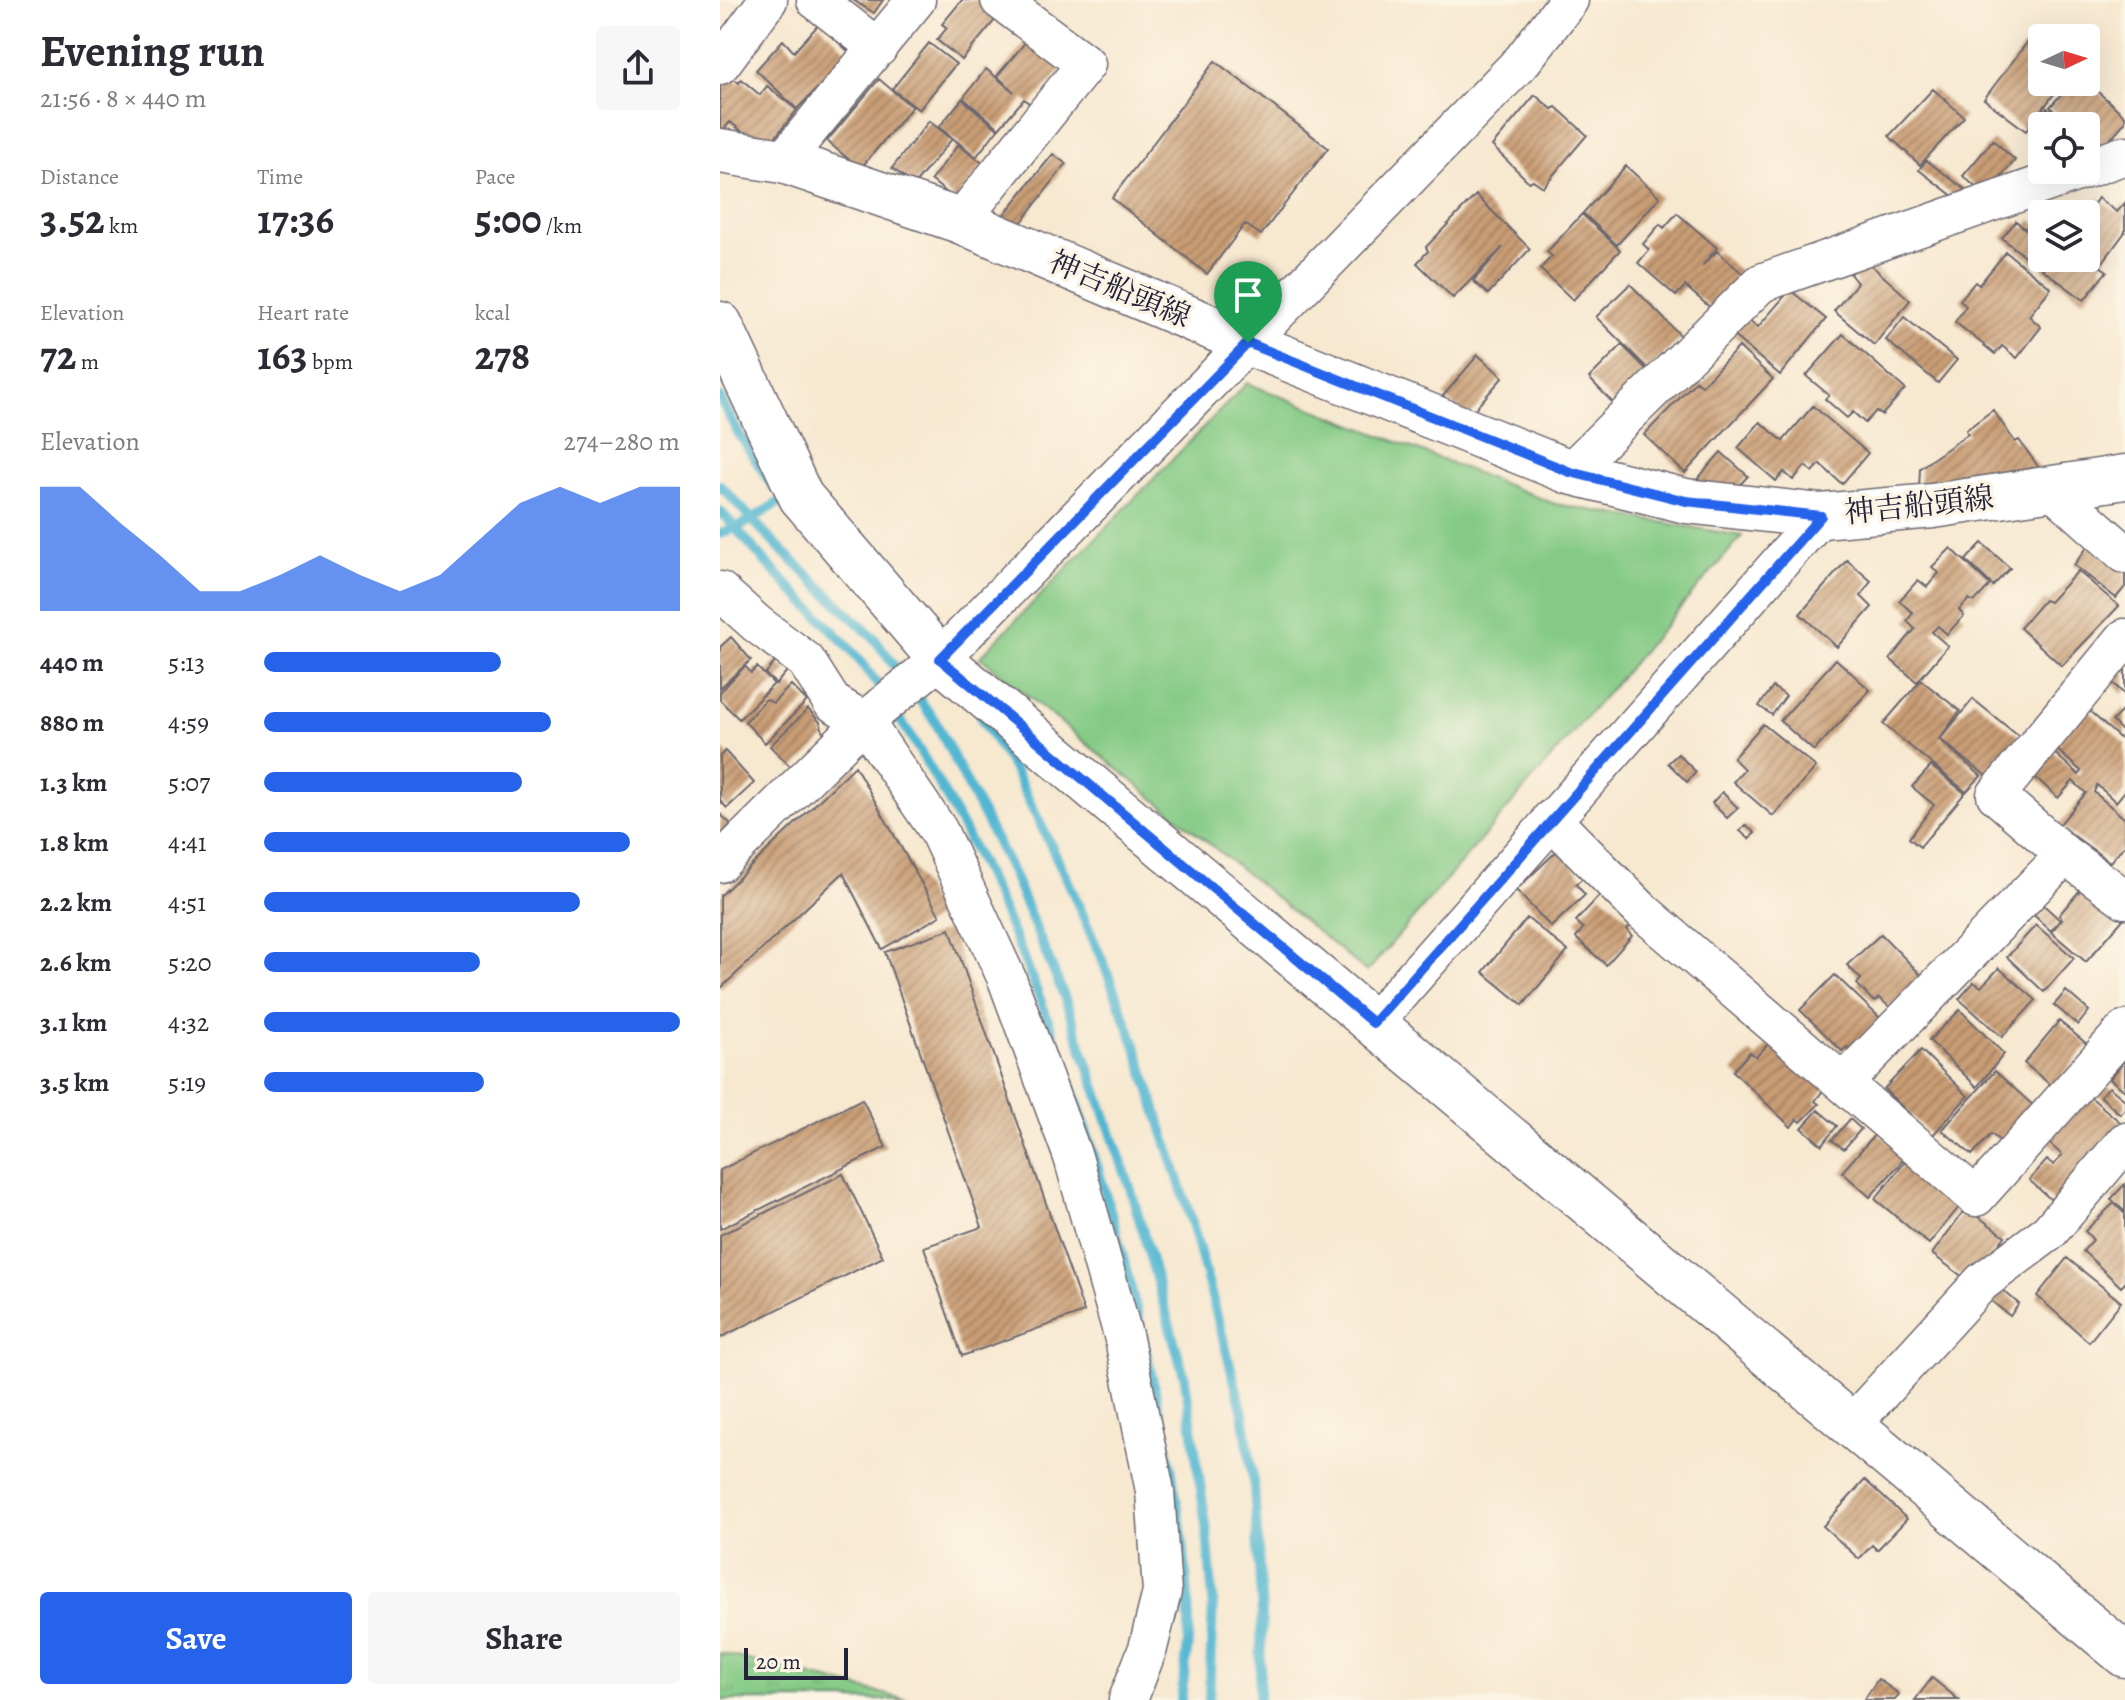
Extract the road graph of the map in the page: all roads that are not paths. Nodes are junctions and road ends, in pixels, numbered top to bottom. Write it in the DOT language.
graph roads {
  1 [pos="768,0"];
  2 [pos="816,0"];
  3 [pos="916,0"];
  4 [pos="1000,0"];
  5 [pos="1569,0"];
  6 [pos="878,48"];
  7 [pos="720,65"];
  8 [pos="720,151"];
  9 [pos="2125,155"];
  10 [pos="783,161"];
  11 [pos="2100,164"];
  12 [pos="2045,184"];
  13 [pos="960,221"];
  14 [pos="720,324"];
  15 [pos="1248,343"];
  16 [pos="1570,472"];
  17 [pos="2125,477"];
  18 [pos="2052,489"];
  19 [pos="1821,516"];
  20 [pos="2125,554"];
  21 [pos="722,597"];
  22 [pos="2125,638"];
  23 [pos="940,659"];
  24 [pos="864,721"];
  25 [pos="1551,819"];
  26 [pos="2065,855"];
  27 [pos="720,863"];
  28 [pos="2125,899"];
  29 [pos="1373,1023"];
  30 [pos="2125,1030"];
  31 [pos="1844,1082"];
  32 [pos="2125,1142"];
  33 [pos="1851,1425"];
  34 [pos="2125,1655"];
  35 [pos="1128,1700"];
  1 -- 7 [label="street"];
  2 -- 6 [label="street"];
  3 -- 6 [label="street"];
  4 -- 13 [label="street"];
  5 -- 15 [label="street"];
  6 -- 10 [label="street"];
  8 -- 10 [label="street, 神吉船頭線"];
  9 -- 11 [label="street"];
  10 -- 13 [label="street, 神吉船頭線"];
  12 -- 16 [label="street"];
  13 -- 15 [label="street, 神吉船頭線"];
  14 -- 23 [label="street"];
  15 -- 16 [label="street, 神吉船頭線"];
  15 -- 23 [label="street"];
  16 -- 19 [label="street, 神吉船頭線"];
  17 -- 18 [label="street, 神吉船頭線"];
  18 -- 19 [label="street, 神吉船頭線"];
  18 -- 20 [label="street"];
  19 -- 25 [label="street"];
  21 -- 24 [label="street"];
  22 -- 26 [label="street"];
  23 -- 24 [label="street"];
  23 -- 29 [label="street"];
  24 -- 27 [label="street"];
  24 -- 35 [label="street"];
  25 -- 29 [label="street"];
  25 -- 31 [label="street"];
  26 -- 28 [label="street"];
  26 -- 31 [label="street"];
  29 -- 33 [label="street"];
  30 -- 31 [label="street"];
  32 -- 33 [label="street"];
  33 -- 34 [label="street"];
}
